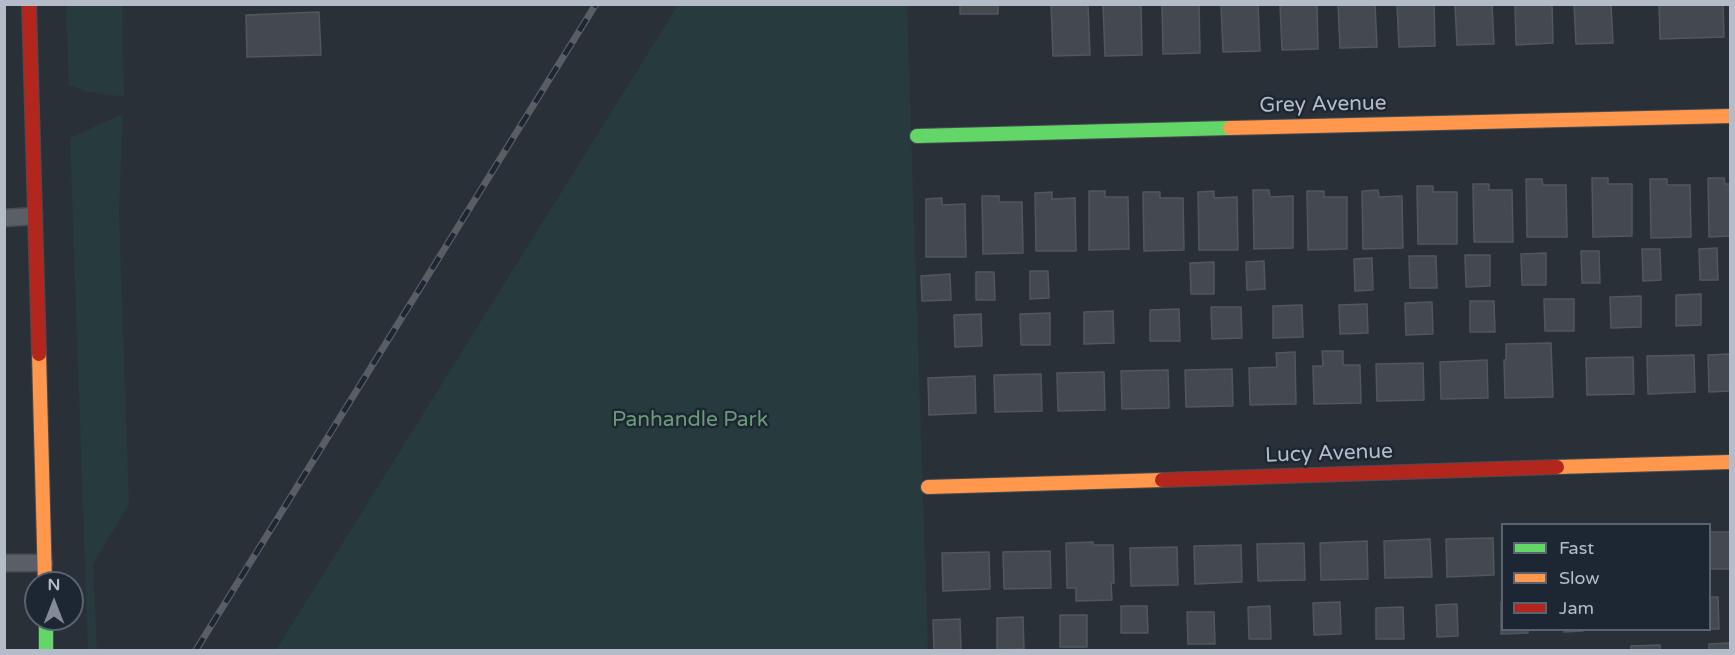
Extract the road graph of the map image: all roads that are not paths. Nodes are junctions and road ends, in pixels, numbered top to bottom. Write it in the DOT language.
graph roads {
  1 [pos="29,4"];
  2 [pos="1731,116"];
  3 [pos="917,136"];
  4 [pos="34,216"];
  5 [pos="4,218"];
  6 [pos="1731,462"];
  7 [pos="928,487"];
  8 [pos="4,563"];
  9 [pos="44,563"];
  10 [pos="44,571"];
  11 [pos="46,631"];
  12 [pos="46,651"];
  1 -- 4 [label="street"];
  2 -- 3 [label="street, Grey Avenue"];
  4 -- 5 [label="lane"];
  4 -- 9 [label="street"];
  6 -- 7 [label="street, Lucy Avenue"];
  8 -- 9 [label="lane"];
  9 -- 10 [label="street"];
  11 -- 12 [label="street"];
}
